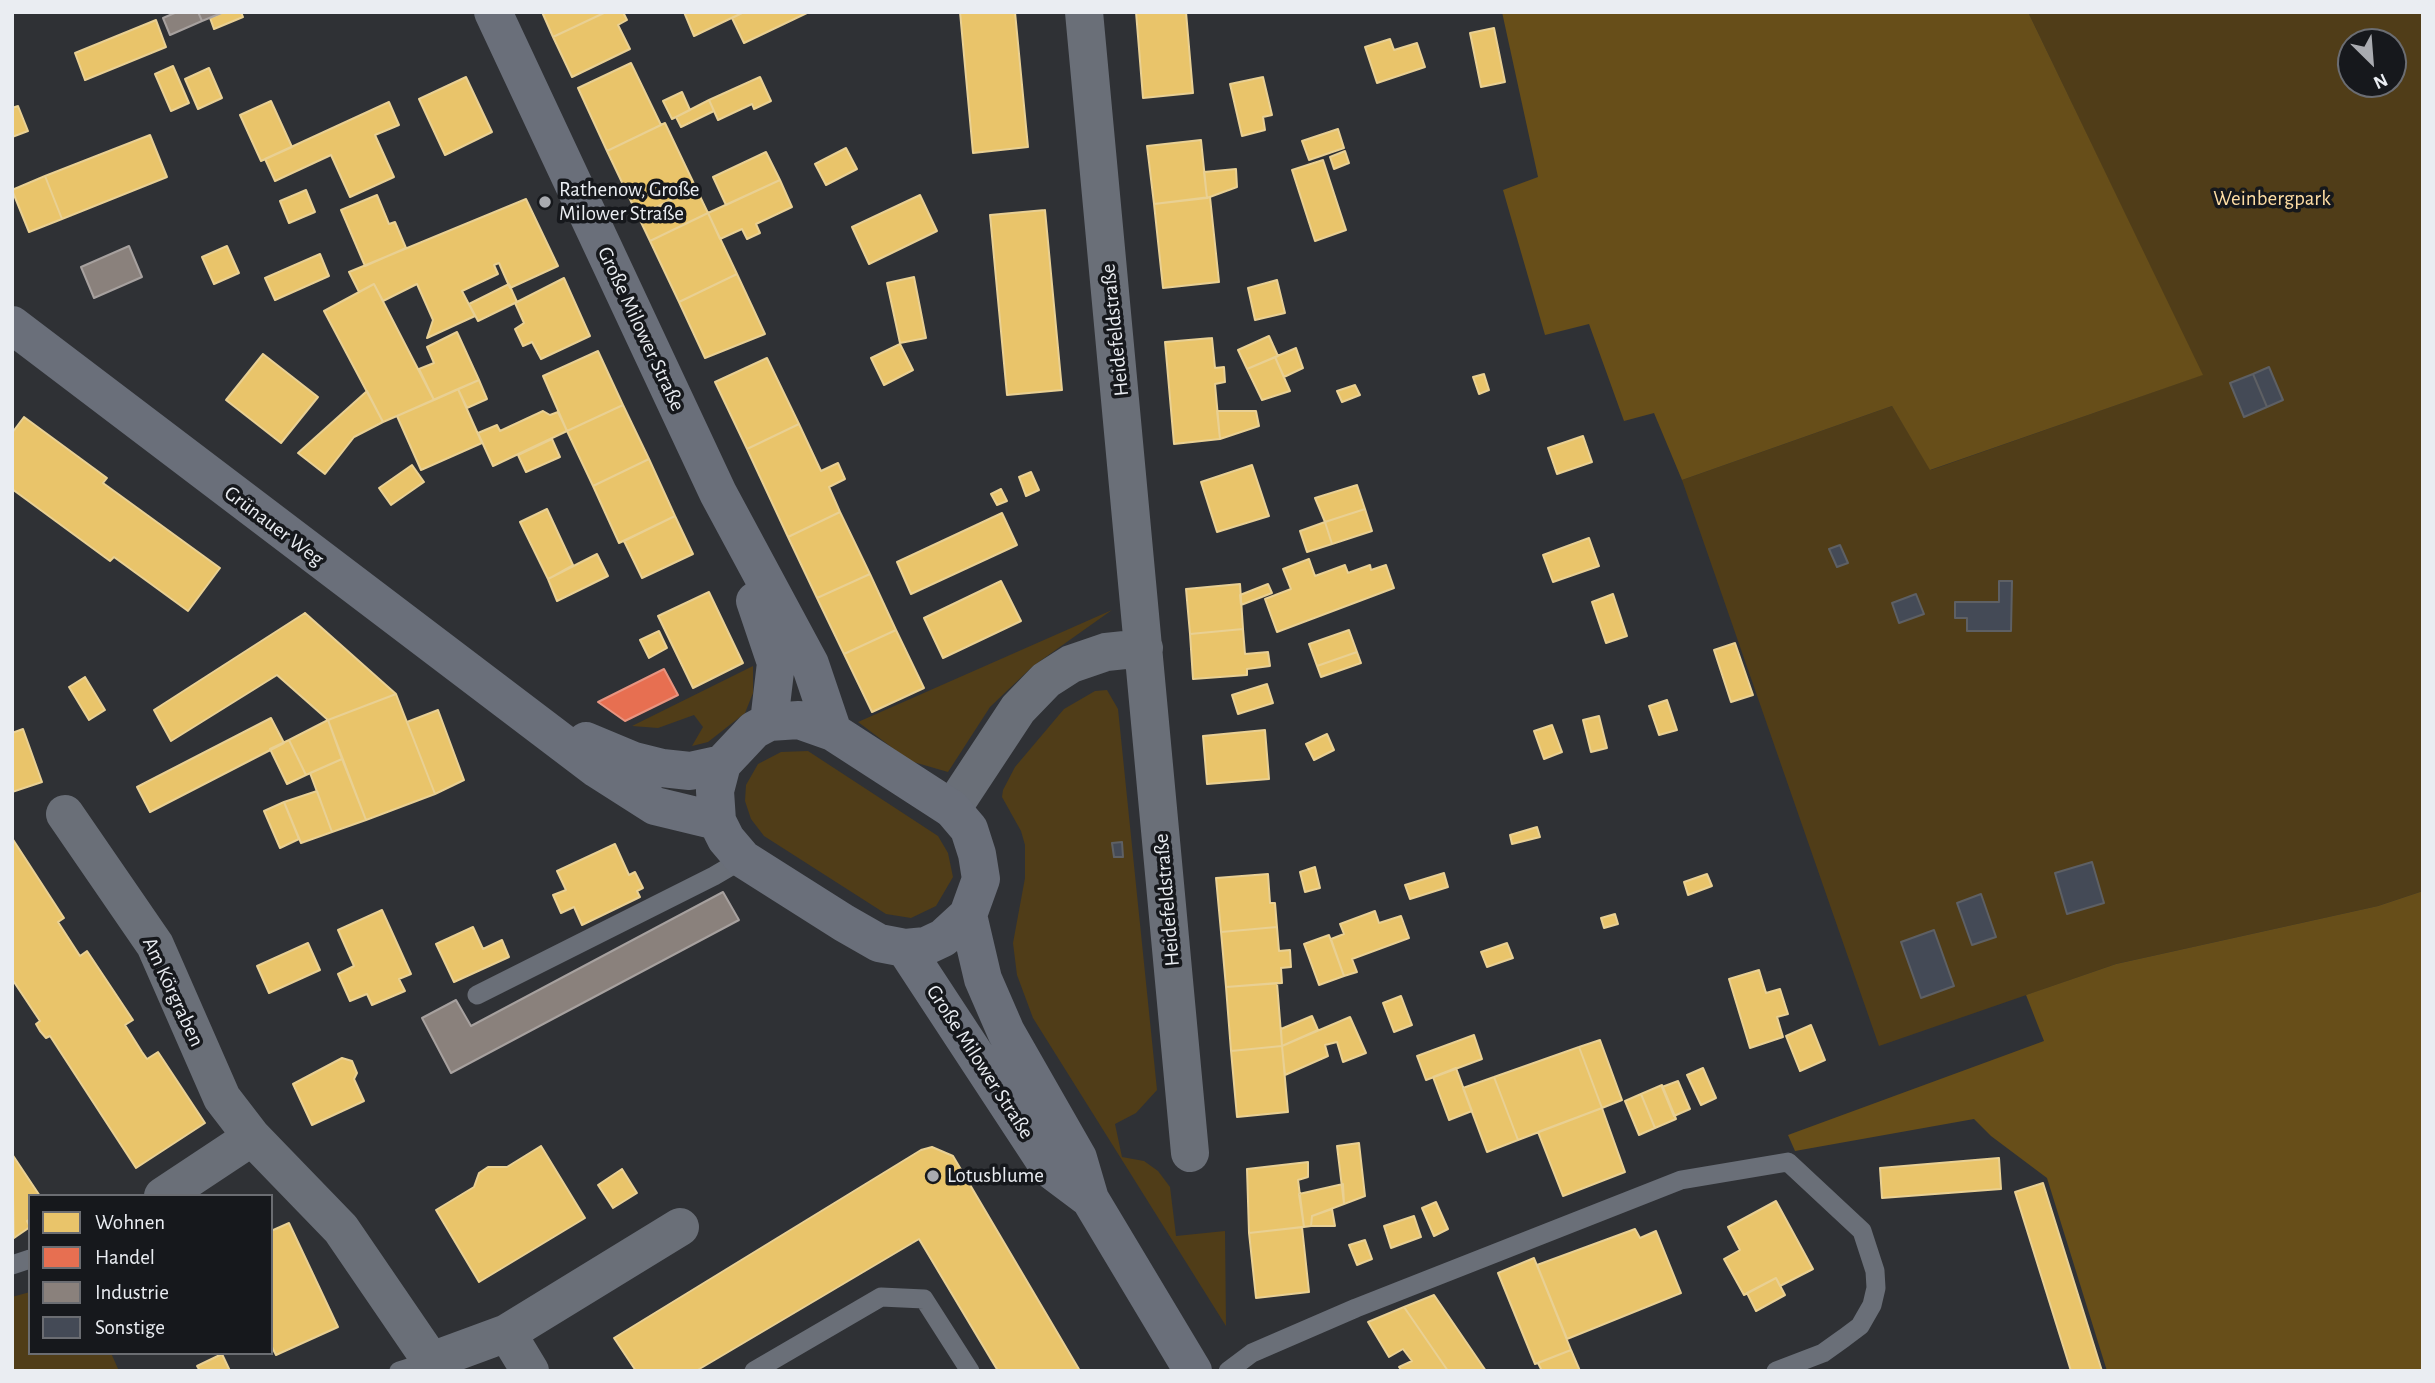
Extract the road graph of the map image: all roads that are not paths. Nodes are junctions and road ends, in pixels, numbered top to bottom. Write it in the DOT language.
graph roads {
  1 [pos="493,12"];
  2 [pos="1084,12"];
  3 [pos="12,325"];
  4 [pos="718,493"];
  5 [pos="1144,648"];
  6 [pos="539,722"];
  7 [pos="769,722"];
  8 [pos="833,732"];
  9 [pos="722,764"];
  10 [pos="952,809"];
  11 [pos="65,814"];
  12 [pos="717,821"];
  13 [pos="743,859"];
  14 [pos="968,915"];
  15 [pos="905,948"];
  16 [pos="477,995"];
  17 [pos="252,1137"];
  18 [pos="1190,1153"];
  19 [pos="166,1194"];
  20 [pos="1090,1199"];
  21 [pos="680,1227"];
  22 [pos="507,1333"];
  23 [pos="423,1367"];
  24 [pos="530,1371"];
  25 [pos="754,1371"];
  26 [pos="970,1371"];
  27 [pos="1193,1371"];
  28 [pos="1227,1371"];
  29 [pos="1776,1371"];
  1 -- 4 [label="main road, Große Milower Straße"];
  2 -- 5 [label="street, Heidefeldstraße"];
  3 -- 6 [label="main road, Grünauer Weg"];
  4 -- 7 [label="main road, Große Milower Straße"];
  4 -- 8 [label="main road, Große Milower Straße"];
  5 -- 10 [label="street"];
  5 -- 18 [label="street, Heidefeldstraße"];
  6 -- 9 [label="main road, Grünauer Weg"];
  6 -- 12 [label="main road, Grünauer Weg"];
  7 -- 8 [label="main road"];
  7 -- 9 [label="main road"];
  8 -- 10 [label="main road"];
  9 -- 12 [label="main road"];
  10 -- 14 [label="main road"];
  11 -- 17 [label="street, Am Körgraben"];
  12 -- 13 [label="main road"];
  13 -- 15 [label="main road"];
  13 -- 16 [label="lane"];
  14 -- 15 [label="main road"];
  14 -- 20 [label="main road, Große Milower Straße"];
  15 -- 20 [label="main road, Große Milower Straße"];
  17 -- 19 [label="street"];
  17 -- 23 [label="street, Am Körgraben"];
  20 -- 27 [label="main road, Große Milower Straße"];
  21 -- 22 [label="street, Am Körgraben"];
  22 -- 23 [label="street, Am Körgraben"];
  22 -- 24 [label="street"];
  25 -- 26 [label="lane"];
  28 -- 29 [label="lane"];
}
